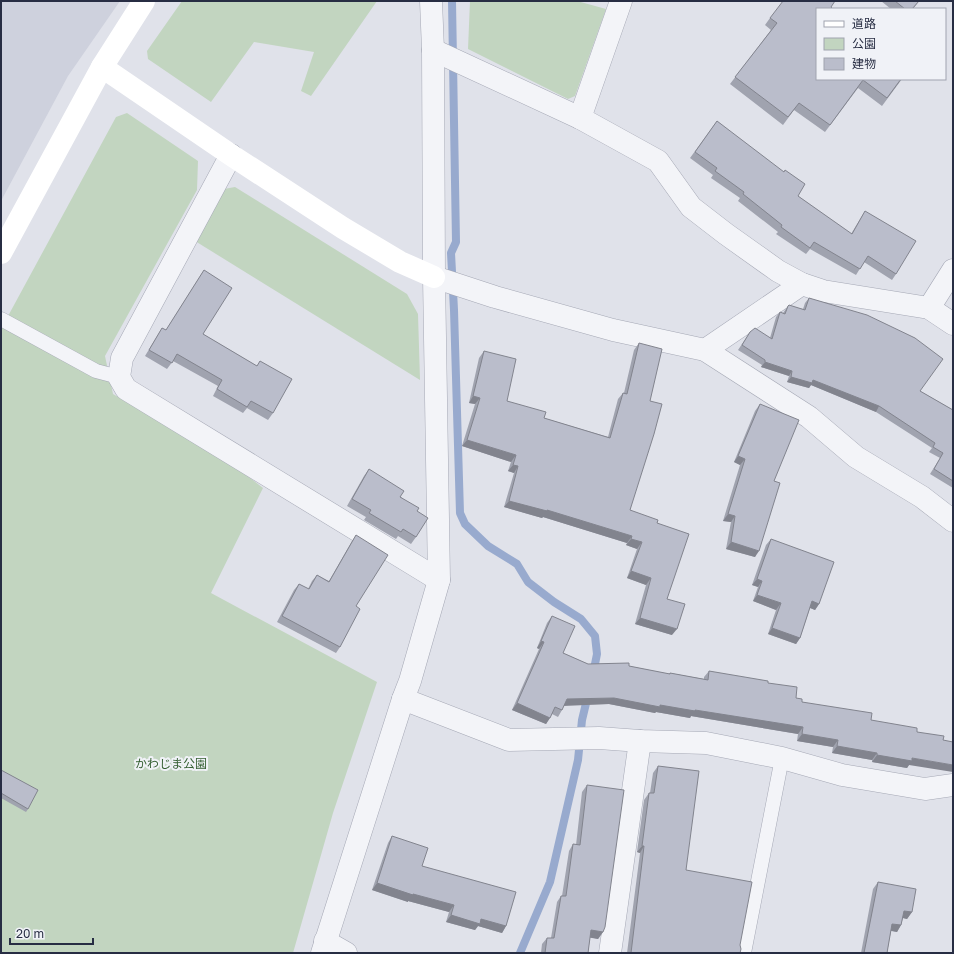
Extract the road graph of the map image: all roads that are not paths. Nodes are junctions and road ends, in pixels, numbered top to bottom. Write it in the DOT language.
graph roads {
  1 [pos="144,1"];
  2 [pos="432,1"];
  3 [pos="621,1"];
  4 [pos="447,57"];
  5 [pos="102,67"];
  6 [pos="580,118"];
  7 [pos="231,154"];
  8 [pos="1,252"];
  9 [pos="953,270"];
  10 [pos="434,277"];
  11 [pos="802,284"];
  12 [pos="929,308"];
  13 [pos="1,319"];
  14 [pos="953,324"];
  15 [pos="705,350"];
  16 [pos="119,377"];
  17 [pos="953,521"];
  18 [pos="439,580"];
  19 [pos="403,699"];
  20 [pos="640,741"];
  21 [pos="782,758"];
  22 [pos="953,785"];
  23 [pos="324,947"];
  24 [pos="346,953"];
  25 [pos="610,953"];
  26 [pos="744,953"];
  1 -- 5 [label="street"];
  2 -- 4 [label="street"];
  3 -- 6 [label="street"];
  4 -- 6 [label="street"];
  4 -- 10 [label="street"];
  5 -- 7 [label="street"];
  5 -- 8 [label="street"];
  6 -- 11 [label="street"];
  7 -- 10 [label="street"];
  7 -- 16 [label="street"];
  9 -- 12 [label="street"];
  10 -- 15 [label="street"];
  10 -- 18 [label="street"];
  11 -- 12 [label="street"];
  11 -- 15 [label="street"];
  12 -- 14 [label="street"];
  13 -- 16 [label="lane"];
  15 -- 17 [label="street"];
  16 -- 18 [label="street"];
  18 -- 19 [label="street"];
  19 -- 20 [label="street"];
  19 -- 23 [label="street"];
  20 -- 21 [label="street"];
  20 -- 25 [label="street"];
  21 -- 22 [label="street"];
  21 -- 26 [label="lane"];
  23 -- 24 [label="street"];
}
